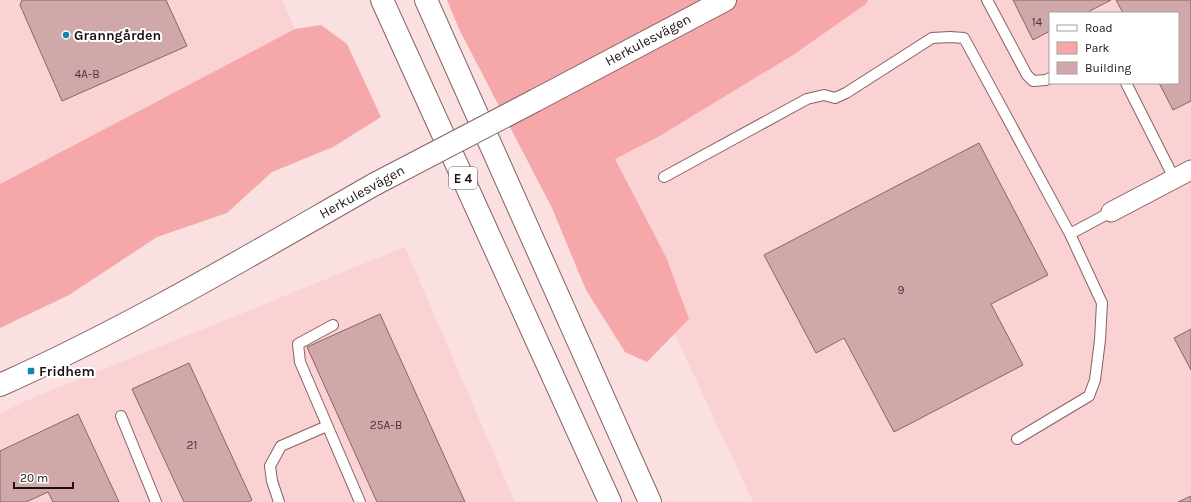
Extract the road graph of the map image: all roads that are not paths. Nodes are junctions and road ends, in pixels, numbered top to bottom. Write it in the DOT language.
graph roads {
  1 [pos="382,0"];
  2 [pos="426,0"];
  3 [pos="725,0"];
  4 [pos="987,0"];
  5 [pos="1049,78"];
  6 [pos="1127,84"];
  7 [pos="1191,170"];
  8 [pos="664,177"];
  9 [pos="1174,178"];
  10 [pos="1112,212"];
  11 [pos="1070,234"];
  12 [pos="334,325"];
  13 [pos="0,385"];
  14 [pos="121,416"];
  15 [pos="327,426"];
  16 [pos="1017,439"];
  17 [pos="156,502"];
  18 [pos="279,502"];
  19 [pos="360,502"];
  20 [pos="610,502"];
  21 [pos="650,502"];
  1 -- 20 [label="main road, E 4"];
  2 -- 21 [label="main road"];
  3 -- 13 [label="main road, Herkulesvägen, bridge"];
  4 -- 5 [label="lane"];
  6 -- 9 [label="lane"];
  7 -- 9 [label="street"];
  8 -- 11 [label="lane"];
  9 -- 10 [label="street"];
  10 -- 11 [label="lane"];
  11 -- 16 [label="lane"];
  12 -- 15 [label="lane"];
  14 -- 17 [label="lane"];
  15 -- 18 [label="lane"];
  15 -- 19 [label="lane"];
}
